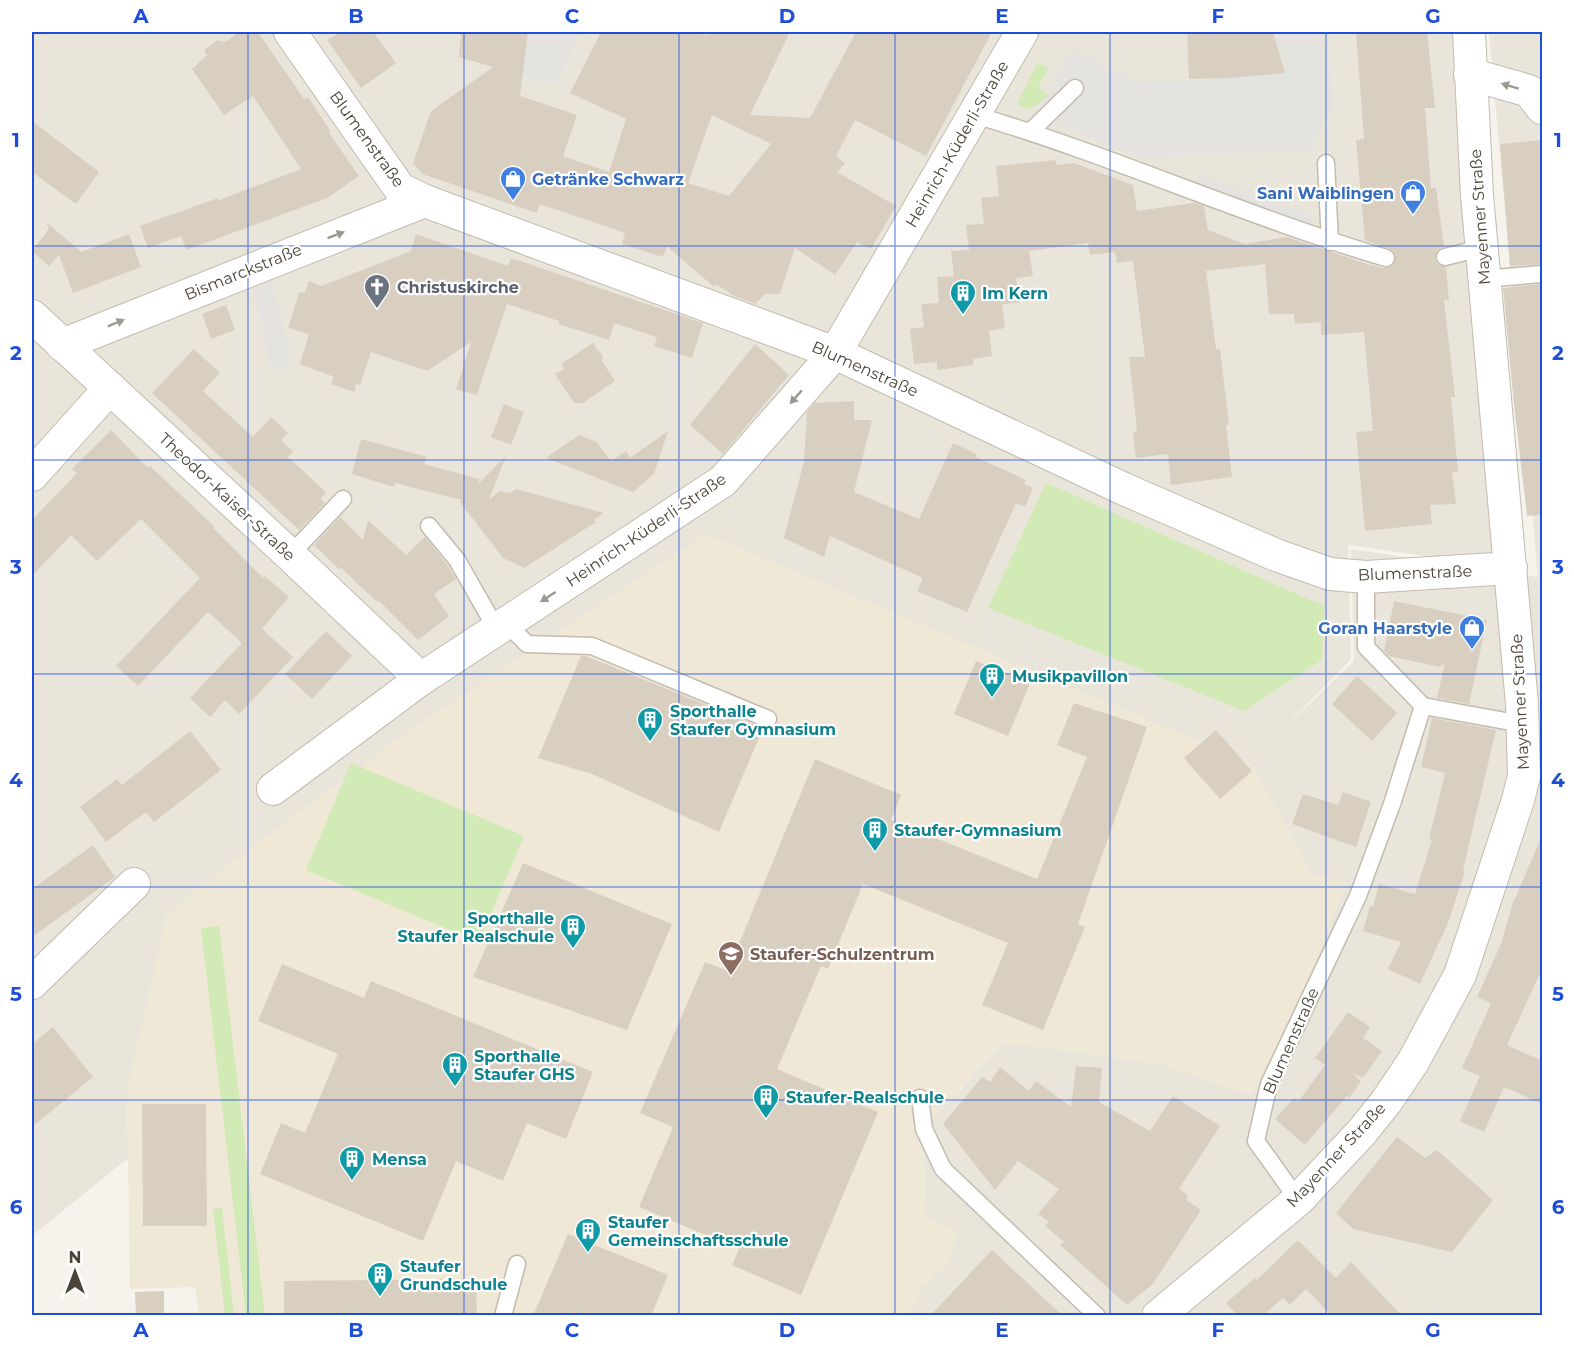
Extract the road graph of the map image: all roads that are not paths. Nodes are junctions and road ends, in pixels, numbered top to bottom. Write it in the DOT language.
graph roads {
  1 [pos="290,32"];
  2 [pos="1022,32"];
  3 [pos="1469,32"];
  4 [pos="1470,74"];
  5 [pos="1075,88"];
  6 [pos="1542,108"];
  7 [pos="975,115"];
  8 [pos="1031,131"];
  9 [pos="1326,163"];
  10 [pos="425,201"];
  11 [pos="1330,242"];
  12 [pos="1481,248"];
  13 [pos="1386,258"];
  14 [pos="1445,258"];
  15 [pos="1542,274"];
  16 [pos="1484,279"];
  17 [pos="32,316"];
  18 [pos="62,345"];
  19 [pos="835,353"];
  20 [pos="110,388"];
  21 [pos="32,475"];
  22 [pos="343,499"];
  23 [pos="429,526"];
  24 [pos="290,555"];
  25 [pos="1511,568"];
  26 [pos="1366,577"];
  27 [pos="502,627"];
  28 [pos="421,679"];
  29 [pos="1423,706"];
  30 [pos="768,718"];
  31 [pos="1522,724"];
  32 [pos="1533,777"];
  33 [pos="273,789"];
  34 [pos="134,884"];
  35 [pos="32,983"];
  36 [pos="920,1098"];
  37 [pos="1298,1200"];
  38 [pos="517,1264"];
  39 [pos="503,1316"];
  40 [pos="1097,1316"];
  41 [pos="1158,1316"];
  1 -- 10 [label="street, Blumenstraße"];
  2 -- 7 [label="street, Heinrich-Küderli-Straße"];
  3 -- 4 [label="street, Mayenner Straße"];
  6 -- 4 [label="street, one-way"];
  4 -- 12 [label="street, Mayenner Straße"];
  5 -- 8 [label="lane"];
  7 -- 8 [label="lane"];
  7 -- 19 [label="street, Heinrich-Küderli-Straße"];
  8 -- 11 [label="lane"];
  9 -- 11 [label="lane"];
  18 -- 10 [label="street, Bismarckstraße, one-way"];
  10 -- 19 [label="street, Blumenstraße"];
  11 -- 13 [label="lane"];
  12 -- 14 [label="lane"];
  12 -- 16 [label="street, Mayenner Straße"];
  15 -- 16 [label="lane"];
  16 -- 25 [label="street, Mayenner Straße"];
  17 -- 18 [label="street, Theodor-Kaiser-Straße"];
  18 -- 20 [label="street, Theodor-Kaiser-Straße"];
  19 -- 26 [label="street, Blumenstraße"];
  19 -- 27 [label="street, Heinrich-Küderli-Straße, one-way"];
  20 -- 21 [label="street"];
  20 -- 24 [label="street, Theodor-Kaiser-Straße"];
  22 -- 24 [label="lane"];
  23 -- 27 [label="lane"];
  24 -- 28 [label="street, Theodor-Kaiser-Straße"];
  25 -- 26 [label="street, Blumenstraße"];
  25 -- 31 [label="street, Mayenner Straße"];
  26 -- 29 [label="lane"];
  27 -- 28 [label="street, Heinrich-Küderli-Straße"];
  27 -- 30 [label="lane"];
  28 -- 33 [label="street, Heinrich-Küderli-Straße"];
  29 -- 31 [label="lane"];
  29 -- 37 [label="lane, Blumenstraße"];
  31 -- 32 [label="street, Mayenner Straße"];
  32 -- 37 [label="street, Mayenner Straße"];
  34 -- 35 [label="street"];
  36 -- 40 [label="lane"];
  37 -- 41 [label="street, Mayenner Straße"];
  38 -- 39 [label="lane"];
}
